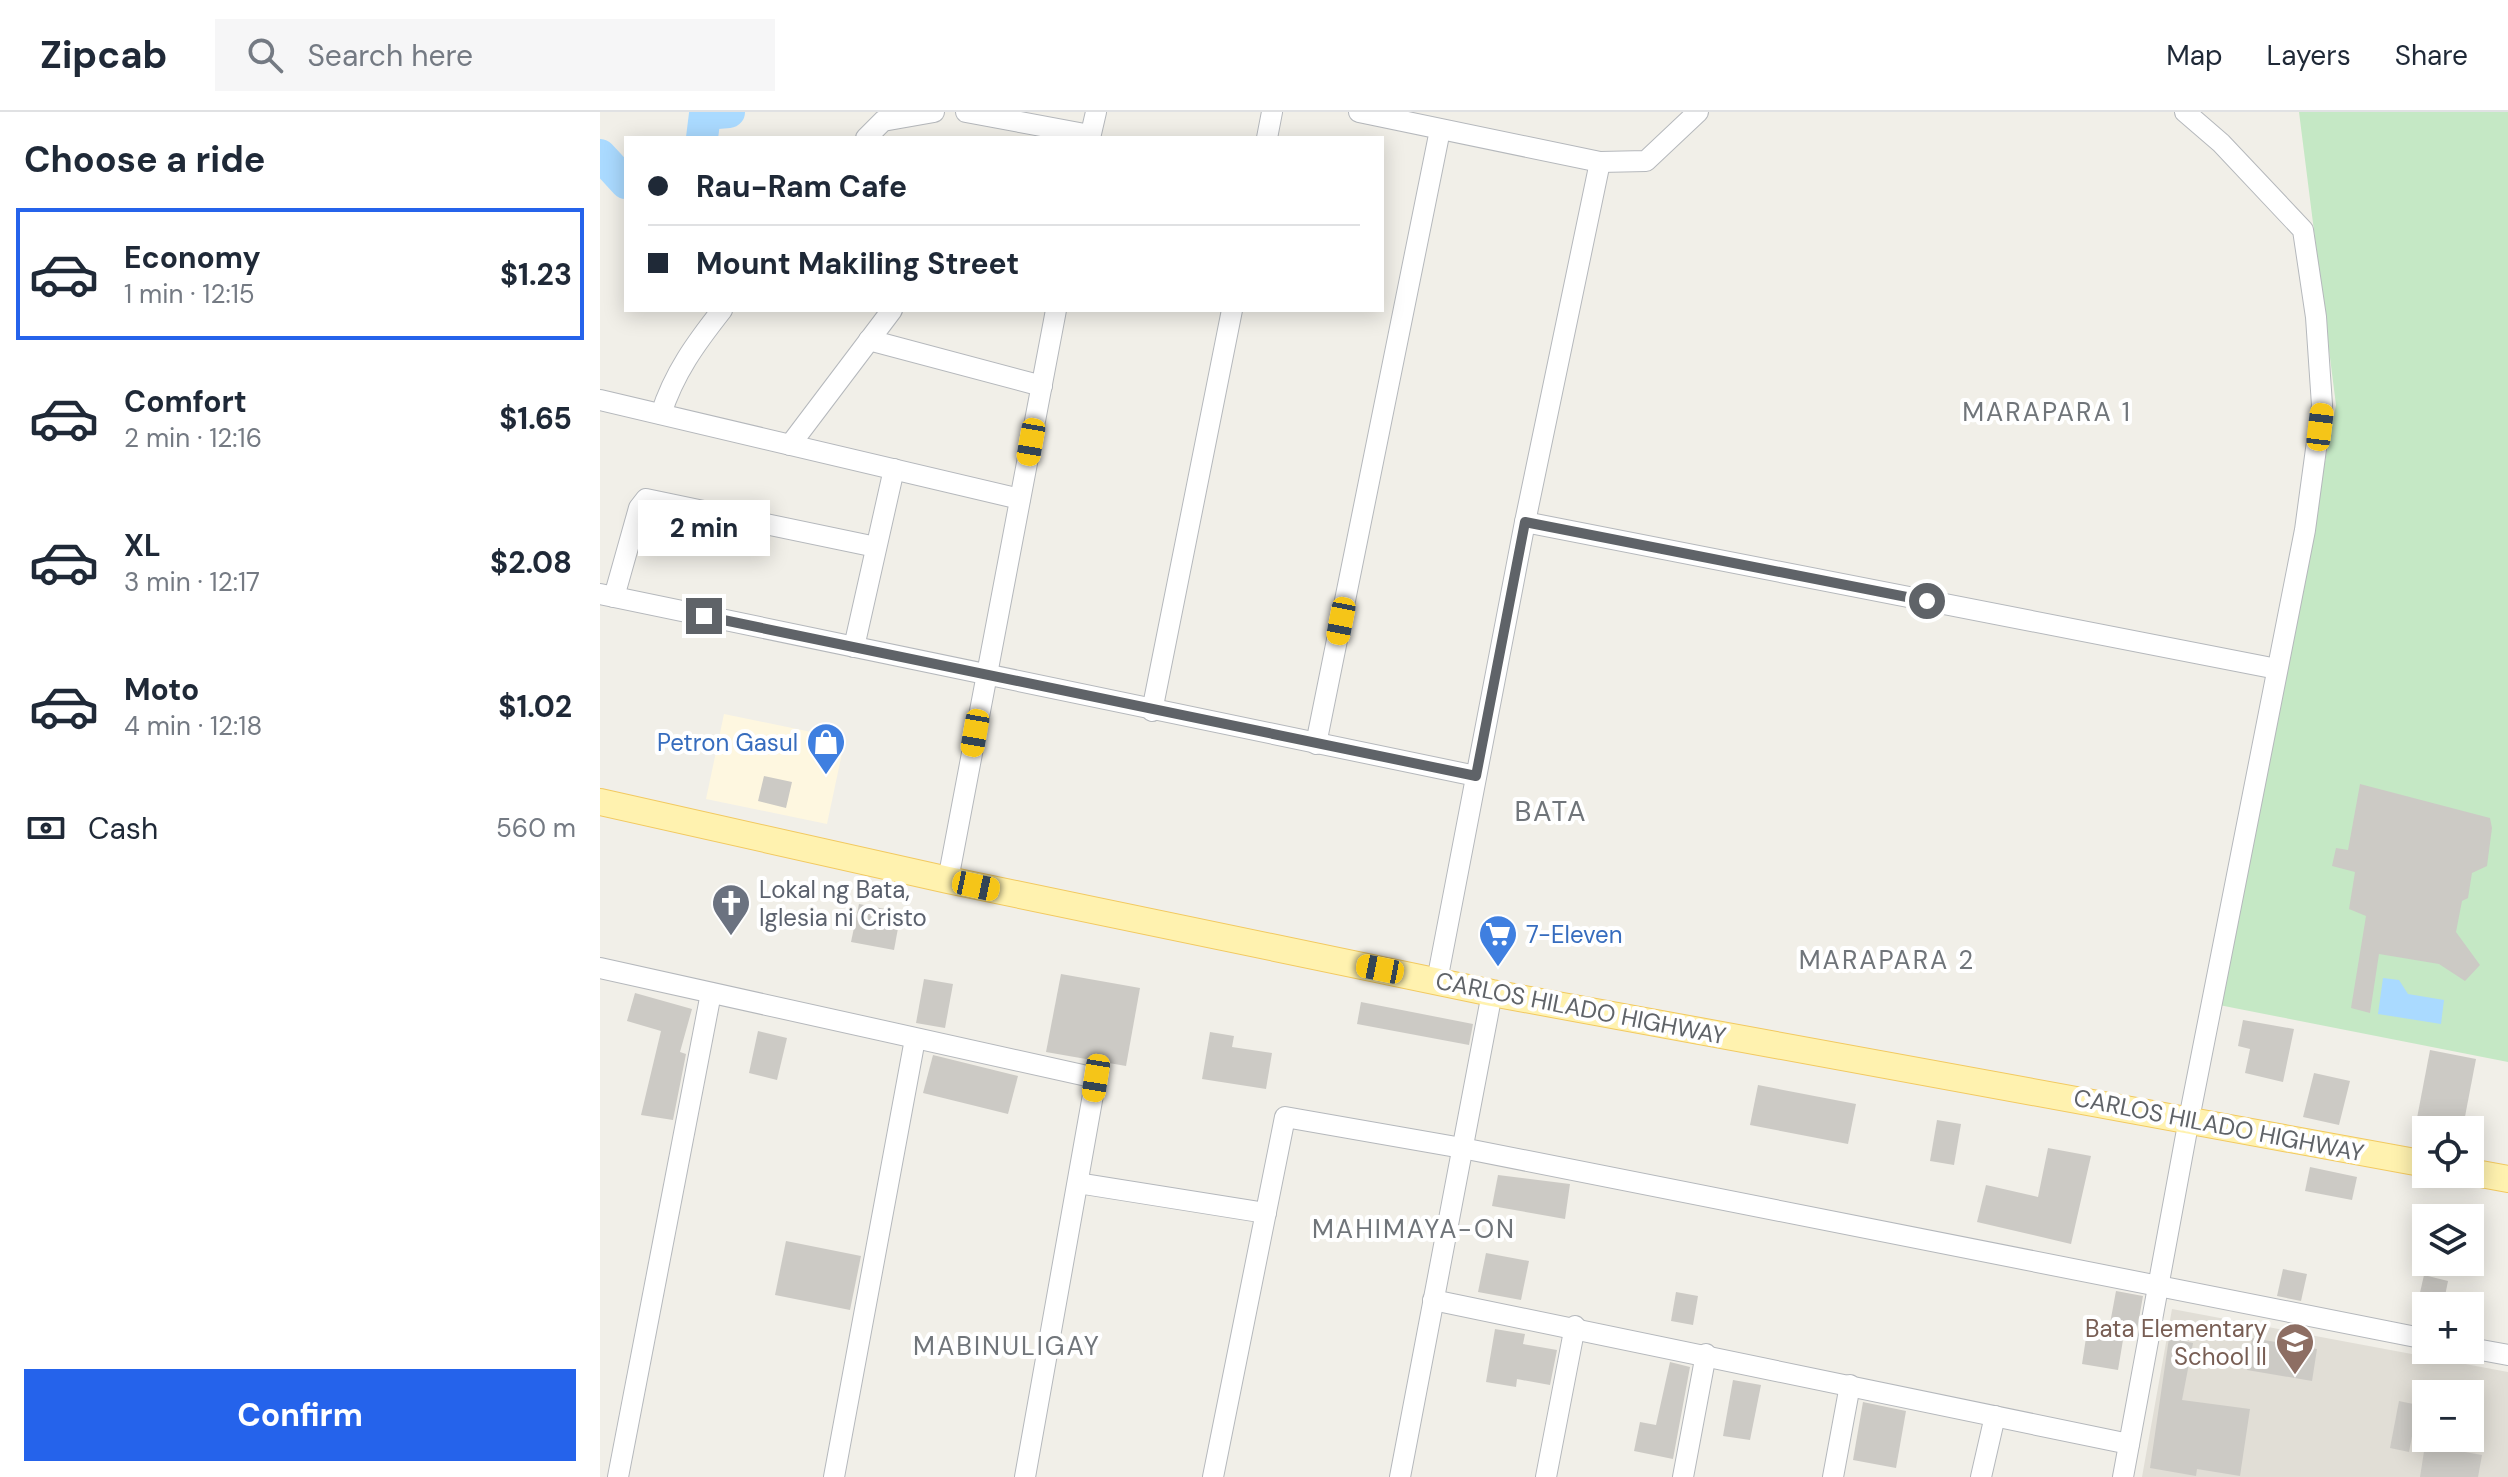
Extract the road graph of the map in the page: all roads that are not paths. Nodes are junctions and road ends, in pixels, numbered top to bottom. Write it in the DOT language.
graph roads {
  1 [pos="934,112"];
  2 [pos="966,112"];
  3 [pos="1096,112"];
  4 [pos="1272,112"];
  5 [pos="1359,112"];
  6 [pos="1698,112"];
  7 [pos="2185,112"];
  8 [pos="1440,130"];
  9 [pos="868,136"];
  10 [pos="1090,136"];
  11 [pos="1267,136"];
  12 [pos="1600,162"];
  13 [pos="720,312"];
  14 [pos="890,312"];
  15 [pos="1056,312"];
  16 [pos="1232,312"];
  17 [pos="869,340"];
  18 [pos="1042,386"];
  19 [pos="600,400"];
  20 [pos="661,414"];
  21 [pos="790,445"];
  22 [pos="894,469"];
  23 [pos="1020,499"];
  24 [pos="1525,522"];
  25 [pos="876,547"];
  26 [pos="607,596"];
  27 [pos="854,647"];
  28 [pos="2277,669"];
  29 [pos="987,674"];
  30 [pos="1152,711"];
  31 [pos="1316,744"];
  32 [pos="1476,776"];
  33 [pos="600,802"];
  34 [pos="948,880"];
  35 [pos="600,968"];
  36 [pos="1437,981"];
  37 [pos="711,993"];
  38 [pos="1492,993"];
  39 [pos="915,1039"];
  40 [pos="2189,1119"];
  41 [pos="1462,1148"];
  42 [pos="2412,1161"];
  43 [pos="2484,1175"];
  44 [pos="2508,1179"];
  45 [pos="1078,1183"];
  46 [pos="1266,1213"];
  47 [pos="2159,1287"];
  48 [pos="1433,1300"];
  49 [pos="1575,1326"];
  50 [pos="2412,1336"];
  51 [pos="2484,1351"];
  52 [pos="1706,1354"];
  53 [pos="2508,1355"];
  54 [pos="1850,1385"];
  55 [pos="1995,1416"];
  56 [pos="2129,1444"];
  57 [pos="618,1477"];
  58 [pos="834,1477"];
  59 [pos="1025,1477"];
  60 [pos="1213,1477"];
  61 [pos="1400,1477"];
  62 [pos="1546,1477"];
  63 [pos="1683,1477"];
  64 [pos="1833,1477"];
  65 [pos="1981,1477"];
  66 [pos="2123,1477"];
  1 -- 9 [label="street"];
  2 -- 10 [label="street"];
  3 -- 10 [label="street"];
  4 -- 11 [label="street"];
  5 -- 8 [label="street"];
  6 -- 12 [label="street"];
  7 -- 28 [label="street"];
  8 -- 12 [label="street"];
  8 -- 31 [label="street"];
  12 -- 24 [label="street"];
  13 -- 20 [label="street"];
  14 -- 17 [label="street"];
  15 -- 18 [label="street"];
  16 -- 30 [label="street"];
  17 -- 18 [label="street"];
  17 -- 21 [label="street"];
  18 -- 23 [label="street"];
  19 -- 20 [label="street"];
  20 -- 21 [label="street"];
  21 -- 22 [label="street"];
  22 -- 23 [label="street"];
  22 -- 25 [label="street"];
  23 -- 29 [label="street"];
  24 -- 28 [label="street"];
  24 -- 32 [label="street"];
  25 -- 26 [label="street"];
  25 -- 27 [label="street"];
  26 -- 27 [label="street"];
  27 -- 29 [label="street"];
  28 -- 40 [label="street"];
  29 -- 30 [label="street"];
  29 -- 34 [label="street"];
  30 -- 31 [label="street"];
  31 -- 32 [label="street"];
  32 -- 36 [label="street"];
  33 -- 34 [label="main road, CARLOS HILADO HIGHWAY"];
  34 -- 36 [label="main road, CARLOS HILADO HIGHWAY"];
  35 -- 37 [label="street"];
  36 -- 38 [label="main road, CARLOS HILADO HIGHWAY"];
  37 -- 39 [label="street"];
  37 -- 57 [label="street"];
  38 -- 40 [label="main road, CARLOS HILADO HIGHWAY"];
  38 -- 41 [label="street"];
  39 -- 45 [label="street"];
  39 -- 58 [label="street"];
  40 -- 42 [label="main road, CARLOS HILADO HIGHWAY"];
  40 -- 47 [label="street"];
  41 -- 46 [label="street"];
  41 -- 47 [label="street"];
  41 -- 48 [label="street"];
  43 -- 44 [label="main road"];
  45 -- 46 [label="street"];
  45 -- 59 [label="street"];
  46 -- 60 [label="street"];
  47 -- 50 [label="street"];
  47 -- 56 [label="street"];
  48 -- 49 [label="street"];
  48 -- 61 [label="street"];
  49 -- 52 [label="street"];
  49 -- 62 [label="street"];
  51 -- 53 [label="street"];
  52 -- 54 [label="street"];
  52 -- 63 [label="street"];
  54 -- 55 [label="street"];
  54 -- 64 [label="street"];
  55 -- 56 [label="street"];
  55 -- 65 [label="street"];
  56 -- 66 [label="street"];
}
